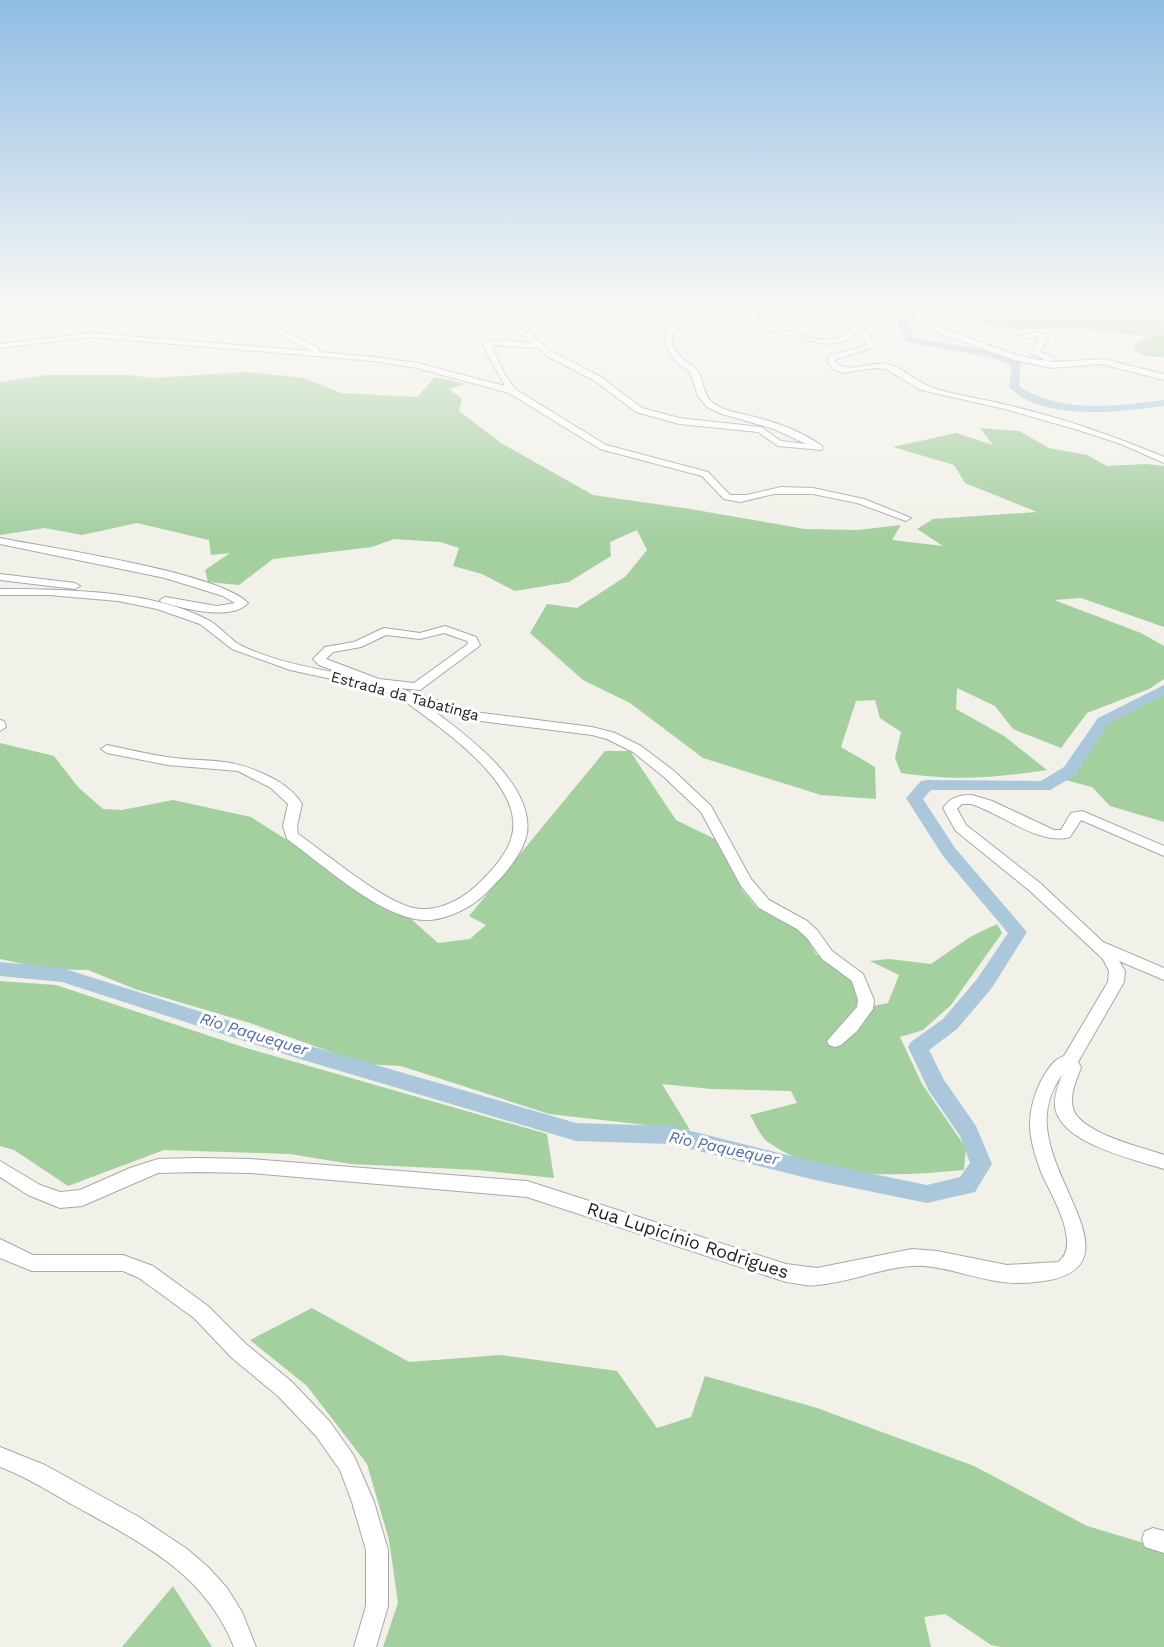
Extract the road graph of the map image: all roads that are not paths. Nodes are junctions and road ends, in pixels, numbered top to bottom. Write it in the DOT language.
graph roads {
  1 [pos="496,387"];
  2 [pos="509,387"];
  3 [pos="607,387"];
  4 [pos="698,387"];
  5 [pos="923,387"];
  6 [pos="512,391"];
  7 [pos="1164,460"];
  8 [pos="906,518"];
  9 [pos="0,541"];
  10 [pos="0,577"];
  11 [pos="0,592"];
  12 [pos="134,597"];
  13 [pos="118,598"];
  14 [pos="376,684"];
  15 [pos="402,693"];
  16 [pos="107,749"];
  17 [pos="1164,851"];
  18 [pos="1098,945"];
  19 [pos="1164,974"];
  20 [pos="835,1041"];
  21 [pos="1070,1062"];
  22 [pos="1164,1162"];
  23 [pos="0,1168"];
  24 [pos="0,1247"];
  25 [pos="0,1457"];
  26 [pos="245,1647"];
  27 [pos="365,1647"];
  1 -- 6 [label="street"];
  2 -- 6 [label="street"];
  3 -- 4 [label="street"];
  5 -- 7 [label="street"];
  6 -- 8 [label="street"];
  9 -- 12 [label="street"];
  10 -- 12 [label="street"];
  11 -- 13 [label="street, Estrada da Tabatinga"];
  12 -- 13 [label="street"];
  13 -- 14 [label="street, Estrada da Tabatinga"];
  14 -- 14 [label="street"];
  14 -- 15 [label="street, Estrada da Tabatinga"];
  15 -- 16 [label="street"];
  15 -- 20 [label="street, Estrada da Tabatinga"];
  17 -- 18 [label="street"];
  18 -- 19 [label="street"];
  18 -- 21 [label="street"];
  21 -- 22 [label="street"];
  21 -- 23 [label="street, Rua Lupicínio Rodrigues"];
  24 -- 27 [label="street"];
  25 -- 26 [label="street"];
}
